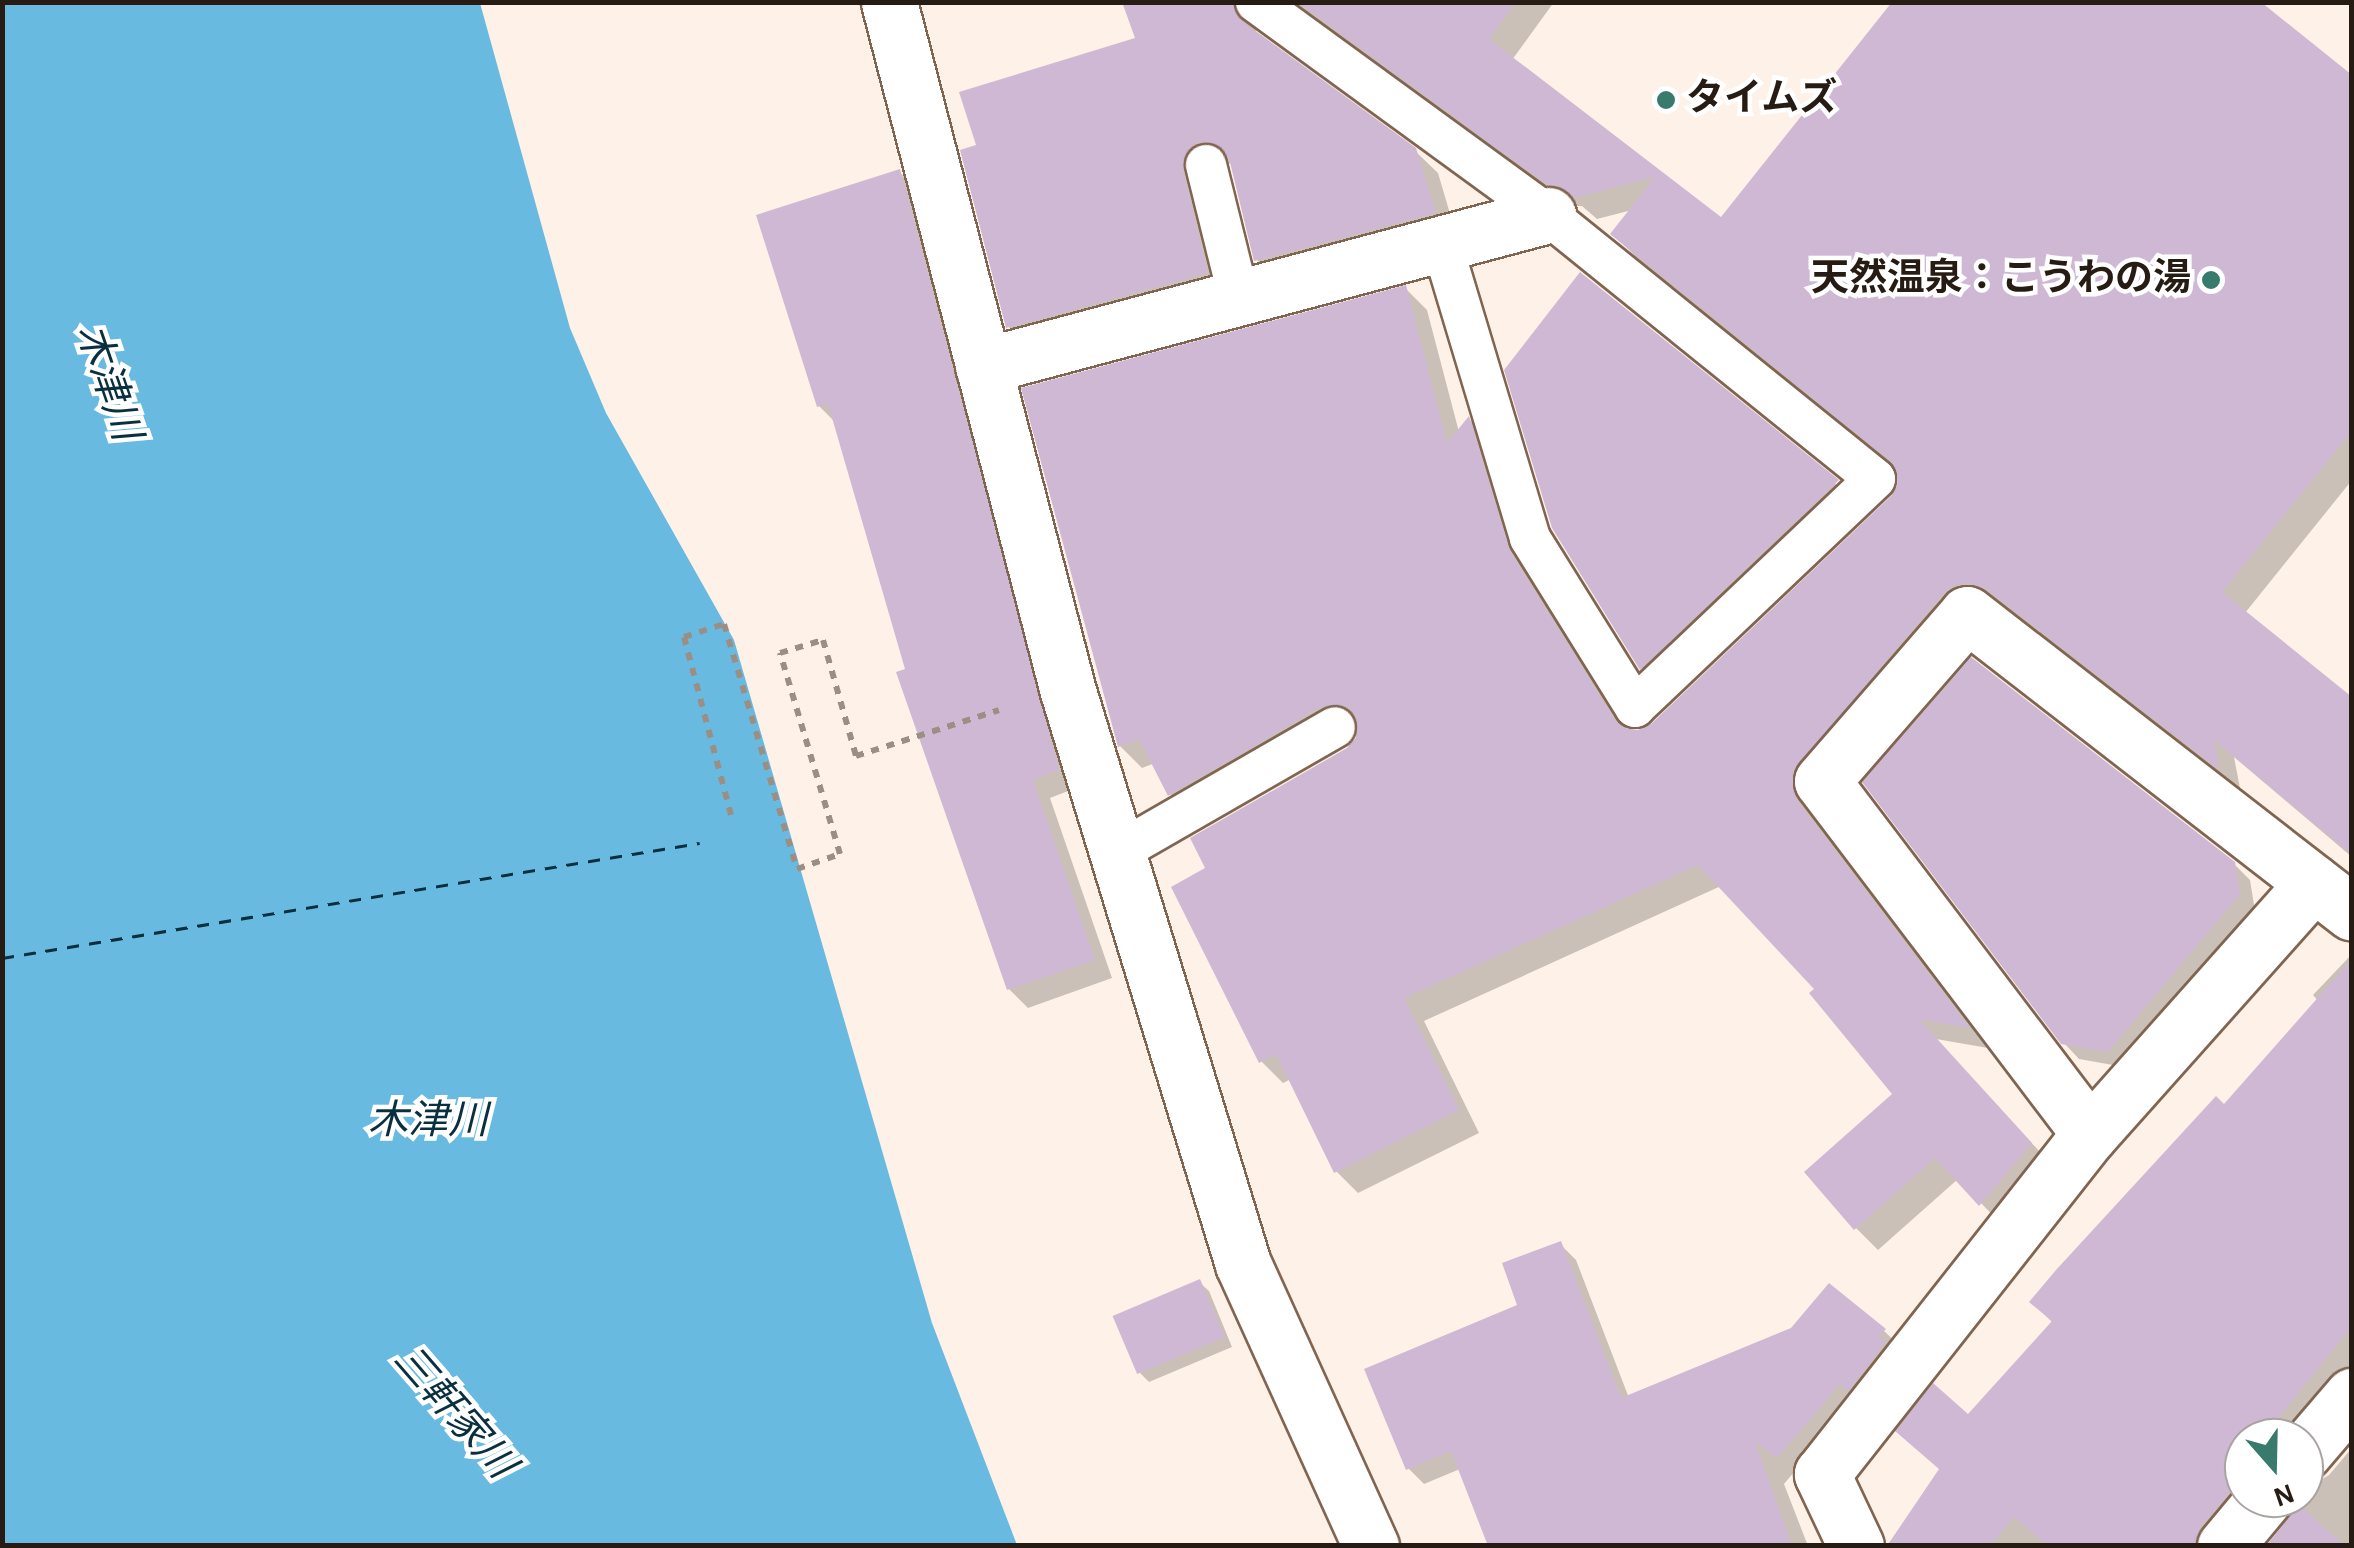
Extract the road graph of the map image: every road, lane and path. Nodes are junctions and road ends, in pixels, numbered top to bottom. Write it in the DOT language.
graph roads {
  1 [pos="889,2"];
  2 [pos="1256,2"];
  3 [pos="1206,164"];
  4 [pos="1548,215"];
  5 [pos="1442,244"];
  6 [pos="1239,298"];
  7 [pos="984,366"];
  8 [pos="1067,688"];
  9 [pos="1335,727"];
  10 [pos="732,815"];
  11 [pos="1118,852"];
  12 [pos="2333,898"];
  13 [pos="2090,1134"];
  14 [pos="2352,1396"];
  15 [pos="2324,1429"];
  16 [pos="2248,1518"];
  17 [pos="1371,1546"];
  18 [pos="1856,1546"];
  19 [pos="2225,1546"];
  1 -- 7 [label="street"];
  2 -- 4 [label="lane"];
  3 -- 6 [label="lane"];
  4 -- 5 [label="street"];
  4 -- 5 [label="lane"];
  5 -- 6 [label="street"];
  6 -- 7 [label="street"];
  7 -- 8 [label="street"];
  8 -- 10 [label="path"];
  8 -- 11 [label="street"];
  9 -- 11 [label="lane"];
  11 -- 17 [label="street"];
  12 -- 13 [label="street"];
  12 -- 13 [label="street"];
  13 -- 18 [label="street"];
  14 -- 15 [label="street"];
  16 -- 19 [label="street"];
}
